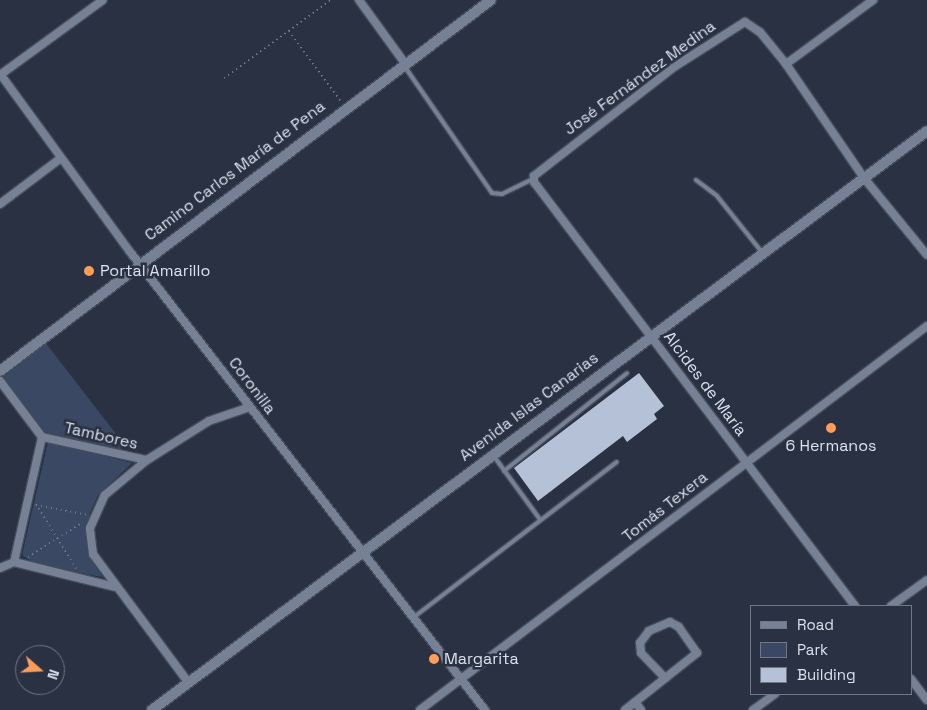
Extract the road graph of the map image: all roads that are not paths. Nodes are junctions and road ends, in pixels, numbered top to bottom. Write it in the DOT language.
graph roads {
  1 [pos="103,0"];
  2 [pos="359,0"];
  3 [pos="491,0"];
  4 [pos="873,0"];
  5 [pos="404,62"];
  6 [pos="786,64"];
  7 [pos="1,75"];
  8 [pos="927,131"];
  9 [pos="61,158"];
  10 [pos="864,178"];
  11 [pos="534,179"];
  12 [pos="696,180"];
  13 [pos="0,204"];
  14 [pos="760,251"];
  15 [pos="927,255"];
  16 [pos="139,262"];
  17 [pos="927,326"];
  18 [pos="650,335"];
  19 [pos="0,371"];
  20 [pos="627,373"];
  21 [pos="0,381"];
  22 [pos="250,407"];
  23 [pos="42,437"];
  24 [pos="492,453"];
  25 [pos="147,460"];
  26 [pos="617,462"];
  27 [pos="747,462"];
  28 [pos="504,471"];
  29 [pos="538,518"];
  30 [pos="361,552"];
  31 [pos="16,563"];
  32 [pos="0,568"];
  33 [pos="927,580"];
  34 [pos="115,586"];
  35 [pos="854,605"];
  36 [pos="893,605"];
  37 [pos="413,618"];
  38 [pos="665,678"];
  39 [pos="461,679"];
  40 [pos="912,680"];
  41 [pos="188,682"];
  42 [pos="774,695"];
  43 [pos="927,700"];
  44 [pos="635,702"];
  45 [pos="152,710"];
  46 [pos="420,710"];
  47 [pos="485,710"];
  48 [pos="625,710"];
  49 [pos="641,710"];
  50 [pos="753,710"];
  1 -- 7 [label="street"];
  2 -- 5 [label="street"];
  3 -- 5 [label="street, Camino Carlos María de Pena"];
  4 -- 6 [label="street"];
  5 -- 11 [label="lane"];
  5 -- 16 [label="street, Camino Carlos María de Pena"];
  6 -- 10 [label="street, José Fernández Medina"];
  6 -- 11 [label="street, José Fernández Medina"];
  7 -- 9 [label="street, Coronilla"];
  8 -- 10 [label="street, Avenida Islas Canarias"];
  9 -- 13 [label="street"];
  9 -- 16 [label="street, Coronilla"];
  10 -- 14 [label="street, Avenida Islas Canarias"];
  10 -- 15 [label="street, José Fernández Medina"];
  11 -- 18 [label="street, Alcides de María"];
  12 -- 14 [label="lane"];
  14 -- 18 [label="street, Avenida Islas Canarias"];
  16 -- 19 [label="street, Camino Carlos María de Pena"];
  16 -- 22 [label="street, Coronilla"];
  17 -- 27 [label="street, Tomás Texera"];
  18 -- 24 [label="street, Avenida Islas Canarias"];
  18 -- 27 [label="street, Alcides de María"];
  20 -- 28 [label="lane"];
  21 -- 23 [label="street"];
  22 -- 25 [label="street"];
  22 -- 30 [label="street, Coronilla"];
  23 -- 25 [label="street, Tambores"];
  23 -- 31 [label="street"];
  24 -- 28 [label="lane"];
  24 -- 30 [label="street, Avenida Islas Canarias"];
  25 -- 34 [label="street, Tambores"];
  26 -- 29 [label="lane"];
  27 -- 35 [label="street, Alcides de María"];
  27 -- 39 [label="street, Tomás Texera"];
  28 -- 29 [label="lane"];
  29 -- 37 [label="lane"];
  30 -- 37 [label="street, Coronilla"];
  30 -- 41 [label="street, Avenida Islas Canarias"];
  31 -- 32 [label="street"];
  31 -- 34 [label="street"];
  33 -- 36 [label="street"];
  34 -- 41 [label="street, Tambores"];
  37 -- 39 [label="street, Coronilla"];
  38 -- 38 [label="street"];
  38 -- 44 [label="street"];
  39 -- 46 [label="street, Tomás Texera"];
  39 -- 47 [label="street, Coronilla"];
  40 -- 43 [label="street"];
  41 -- 45 [label="street, Avenida Islas Canarias"];
  42 -- 50 [label="street"];
  44 -- 48 [label="street"];
  44 -- 49 [label="street"];
}
